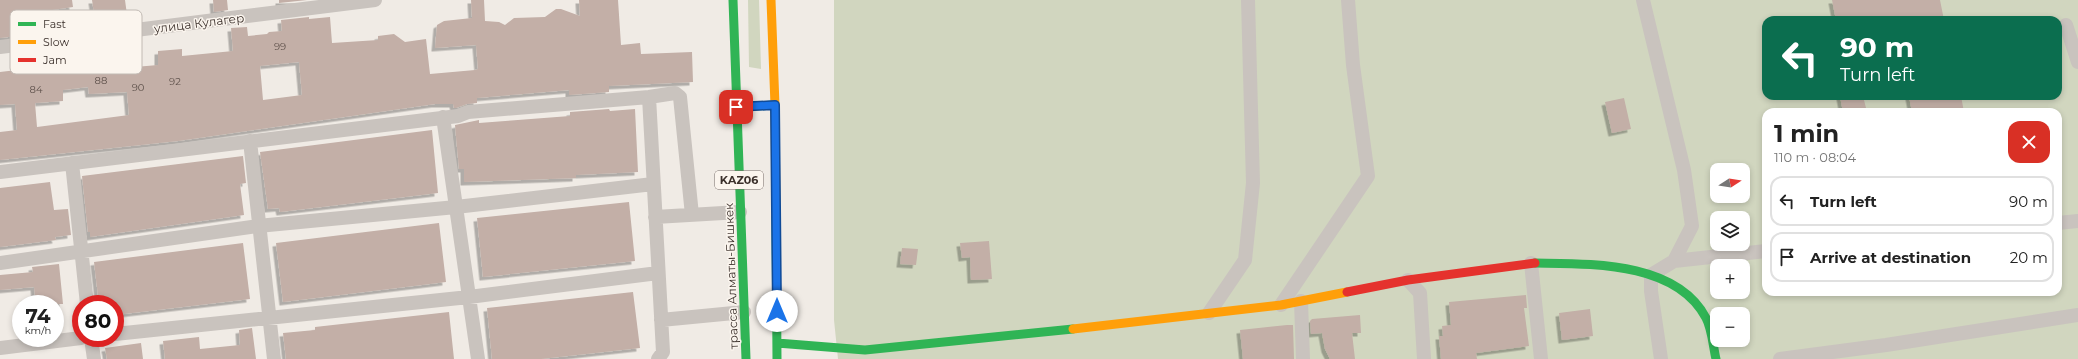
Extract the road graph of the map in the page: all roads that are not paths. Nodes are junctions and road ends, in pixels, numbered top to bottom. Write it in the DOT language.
graph roads {
  1 [pos="375,0"];
  2 [pos="733,0"];
  3 [pos="771,0"];
  4 [pos="1248,0"];
  5 [pos="1348,0"];
  6 [pos="1644,0"];
  7 [pos="2066,25"];
  8 [pos="142,29"];
  9 [pos="10,46"];
  10 [pos="0,47"];
  11 [pos="2078,62"];
  12 [pos="649,97"];
  13 [pos="775,105"];
  14 [pos="736,107"];
  15 [pos="443,118"];
  16 [pos="250,141"];
  17 [pos="72,163"];
  18 [pos="0,172"];
  19 [pos="653,184"];
  20 [pos="456,207"];
  21 [pos="740,212"];
  22 [pos="692,214"];
  23 [pos="655,217"];
  24 [pos="2078,221"];
  25 [pos="2062,223"];
  26 [pos="258,226"];
  27 [pos="80,251"];
  28 [pos="1762,251"];
  29 [pos="1674,261"];
  30 [pos="0,263"];
  31 [pos="1531,264"];
  32 [pos="658,273"];
  33 [pos="1651,275"];
  34 [pos="1408,280"];
  35 [pos="85,295"];
  36 [pos="469,297"];
  37 [pos="1302,301"];
  38 [pos="1281,305"];
  39 [pos="744,312"];
  40 [pos="1209,314"];
  41 [pos="2078,315"];
  42 [pos="270,318"];
  43 [pos="660,320"];
  44 [pos="124,333"];
  45 [pos="72,339"];
  46 [pos="777,343"];
  47 [pos="92,347"];
  48 [pos="0,348"];
  49 [pos="94,359"];
  50 [pos="274,359"];
  51 [pos="478,359"];
  52 [pos="658,359"];
  53 [pos="746,359"];
  54 [pos="777,359"];
  55 [pos="1303,359"];
  56 [pos="1424,359"];
  57 [pos="1541,359"];
  58 [pos="1661,359"];
  59 [pos="1716,359"];
  60 [pos="1780,359"];
  1 -- 8 [label="street, улица Кулагер"];
  2 -- 14 [label="main road, трасса Алматы-Бишкек / KАZ06"];
  3 -- 13 [label="main road, KАZ06"];
  4 -- 40 [label="street"];
  5 -- 38 [label="street"];
  6 -- 29 [label="street"];
  7 -- 11 [label="street"];
  9 -- 10 [label="street, улица Кулагер"];
  12 -- 15 [label="street"];
  12 -- 19 [label="street"];
  12 -- 22 [label="street"];
  13 -- 14 [label="main road"];
  13 -- 46 [label="main road, KАZ06"];
  14 -- 21 [label="main road, трасса Алматы-Бишкек / KАZ06"];
  15 -- 16 [label="street"];
  15 -- 20 [label="street"];
  16 -- 17 [label="street"];
  16 -- 26 [label="street"];
  17 -- 18 [label="street"];
  17 -- 27 [label="street"];
  19 -- 20 [label="street"];
  19 -- 23 [label="street"];
  20 -- 26 [label="street"];
  20 -- 36 [label="street"];
  21 -- 22 [label="street"];
  21 -- 39 [label="main road, трасса Алматы-Бишкек / KАZ06"];
  22 -- 23 [label="street"];
  23 -- 32 [label="street"];
  24 -- 25 [label="street"];
  26 -- 27 [label="street"];
  26 -- 42 [label="street"];
  27 -- 30 [label="street"];
  27 -- 35 [label="street"];
  28 -- 29 [label="street"];
  29 -- 33 [label="street"];
  31 -- 33 [label="main road"];
  31 -- 34 [label="main road"];
  31 -- 57 [label="street"];
  32 -- 36 [label="street"];
  32 -- 43 [label="street"];
  33 -- 58 [label="street"];
  33 -- 59 [label="main road"];
  34 -- 37 [label="main road"];
  34 -- 56 [label="street"];
  36 -- 42 [label="street"];
  36 -- 51 [label="street"];
  37 -- 38 [label="main road"];
  37 -- 55 [label="street"];
  38 -- 40 [label="main road"];
  39 -- 43 [label="street"];
  39 -- 53 [label="main road, трасса Алматы-Бишкек / KАZ06"];
  40 -- 46 [label="main road"];
  41 -- 60 [label="street"];
  42 -- 44 [label="street"];
  42 -- 50 [label="street"];
  43 -- 52 [label="street"];
  45 -- 48 [label="street"];
  46 -- 54 [label="main road, KАZ06"];
  47 -- 49 [label="street"];
}
